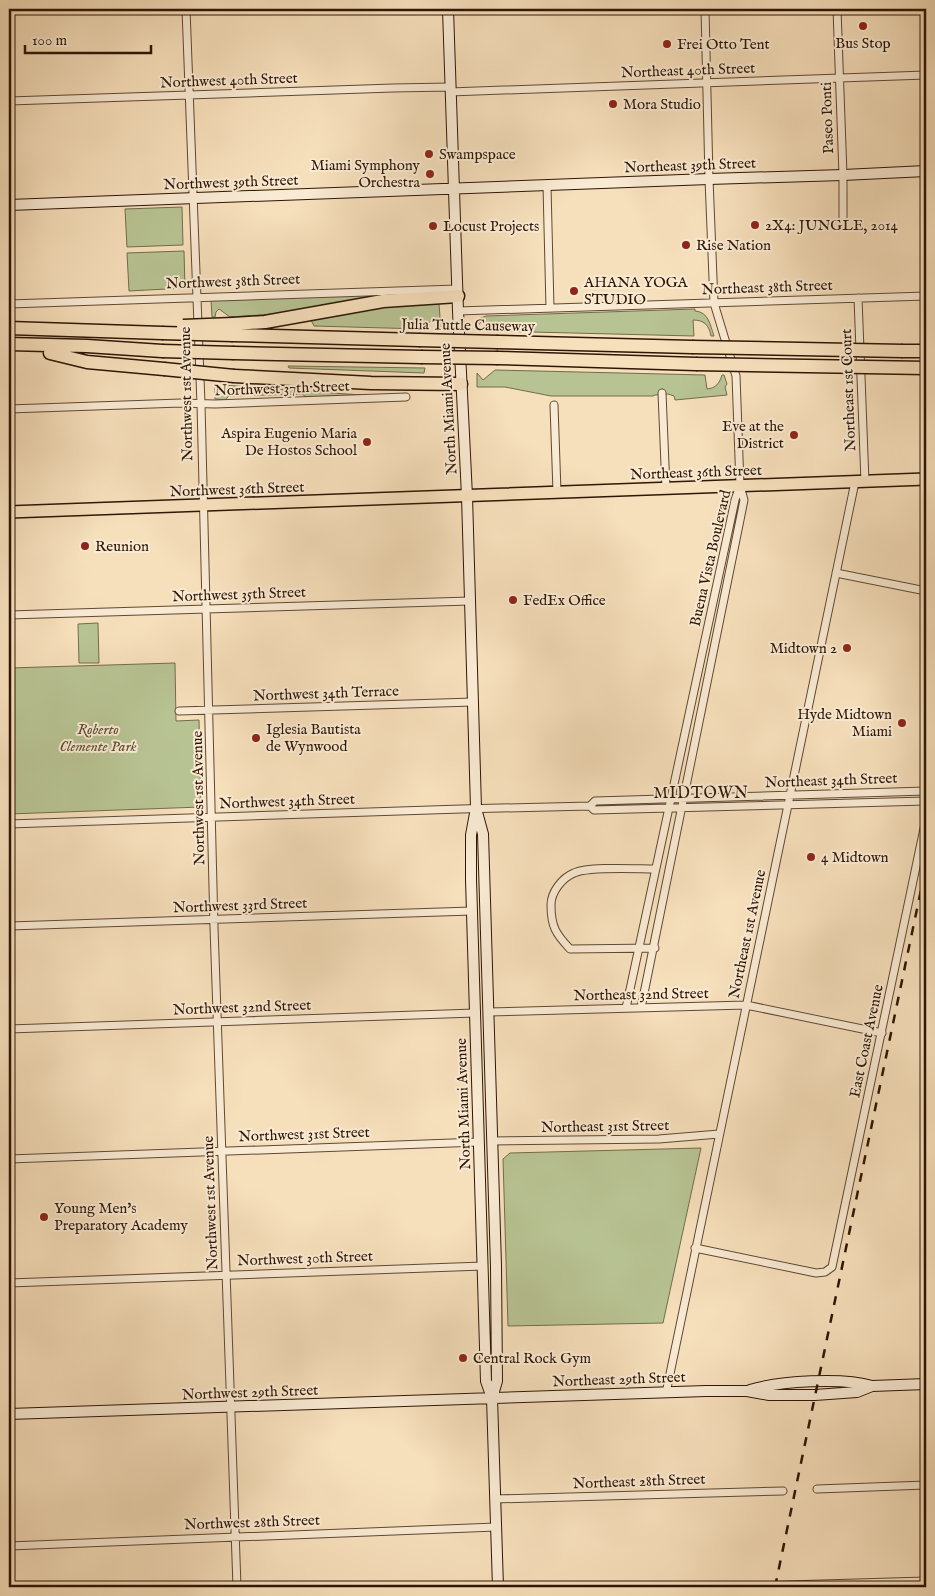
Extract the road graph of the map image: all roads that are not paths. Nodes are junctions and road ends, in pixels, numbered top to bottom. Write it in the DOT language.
graph roads {
  1 [pos="186,9"];
  2 [pos="448,9"];
  3 [pos="705,9"];
  4 [pos="837,9"];
  5 [pos="926,75"];
  6 [pos="839,78"];
  7 [pos="706,83"];
  8 [pos="450,90"];
  9 [pos="189,96"];
  10 [pos="9,101"];
  11 [pos="926,171"];
  12 [pos="843,176"];
  13 [pos="708,179"];
  14 [pos="547,186"];
  15 [pos="454,188"];
  16 [pos="193,199"];
  17 [pos="9,205"];
  18 [pos="843,225"];
  19 [pos="457,293"];
  20 [pos="197,296"];
  21 [pos="926,296"];
  22 [pos="858,298"];
  23 [pos="714,303"];
  24 [pos="9,304"];
  25 [pos="550,308"];
  26 [pos="458,311"];
  27 [pos="9,328"];
  28 [pos="233,330"];
  29 [pos="9,344"];
  30 [pos="162,351"];
  31 [pos="926,352"];
  32 [pos="9,353"];
  33 [pos="50,353"];
  34 [pos="926,368"];
  35 [pos="461,384"];
  36 [pos="662,393"];
  37 [pos="406,397"];
  38 [pos="201,404"];
  39 [pos="554,405"];
  40 [pos="9,409"];
  41 [pos="926,479"];
  42 [pos="860,482"];
  43 [pos="740,485"];
  44 [pos="666,488"];
  45 [pos="557,492"];
  46 [pos="467,496"];
  47 [pos="202,505"];
  48 [pos="9,512"];
  49 [pos="836,572"];
  50 [pos="926,591"];
  51 [pos="470,601"];
  52 [pos="206,608"];
  53 [pos="9,615"];
  54 [pos="473,702"];
  55 [pos="210,710"];
  56 [pos="179,712"];
  57 [pos="926,791"];
  58 [pos="790,795"];
  59 [pos="670,798"];
  60 [pos="683,798"];
  61 [pos="926,801"];
  62 [pos="788,805"];
  63 [pos="590,806"];
  64 [pos="476,808"];
  65 [pos="668,808"];
  66 [pos="681,808"];
  67 [pos="211,818"];
  68 [pos="926,819"];
  69 [pos="9,824"];
  70 [pos="655,869"];
  71 [pos="471,879"];
  72 [pos="472,911"];
  73 [pos="214,919"];
  74 [pos="9,926"];
  75 [pos="638,948"];
  76 [pos="654,948"];
  77 [pos="746,1005"];
  78 [pos="626,1008"];
  79 [pos="641,1008"];
  80 [pos="488,1012"];
  81 [pos="475,1013"];
  82 [pos="217,1021"];
  83 [pos="9,1029"];
  84 [pos="476,1033"];
  85 [pos="882,1034"];
  86 [pos="719,1134"];
  87 [pos="492,1141"];
  88 [pos="479,1142"];
  89 [pos="222,1150"];
  90 [pos="9,1159"];
  91 [pos="495,1234"];
  92 [pos="695,1248"];
  93 [pos="483,1266"];
  94 [pos="226,1275"];
  95 [pos="9,1282"];
  96 [pos="926,1384"];
  97 [pos="666,1393"];
  98 [pos="492,1398"];
  99 [pos="230,1408"];
  100 [pos="9,1414"];
  101 [pos="926,1485"];
  102 [pos="817,1489"];
  103 [pos="783,1491"];
  104 [pos="495,1499"];
  105 [pos="496,1527"];
  106 [pos="236,1537"];
  107 [pos="9,1546"];
  108 [pos="926,1581"];
  109 [pos="237,1587"];
  110 [pos="498,1587"];
  111 [pos="724,1587"];
  1 -- 9 [label="street, Northwest 1st Avenue"];
  2 -- 8 [label="main road, North Miami Avenue"];
  3 -- 7 [label="street"];
  4 -- 6 [label="street, Paseo Ponti"];
  5 -- 6 [label="street, Northeast 40th Street"];
  6 -- 7 [label="street, Northeast 40th Street"];
  6 -- 12 [label="street, Paseo Ponti"];
  7 -- 8 [label="street, Northeast 40th Street"];
  7 -- 13 [label="street"];
  8 -- 9 [label="street, Northwest 40th Street"];
  8 -- 15 [label="main road, North Miami Avenue"];
  9 -- 10 [label="street, Northwest 40th Street"];
  9 -- 16 [label="street, Northwest 1st Avenue"];
  11 -- 12 [label="main road, Northeast 39th Street"];
  12 -- 13 [label="main road, Northeast 39th Street"];
  12 -- 18 [label="street, Paseo Ponti"];
  13 -- 14 [label="main road, Northeast 39th Street"];
  13 -- 23 [label="street"];
  14 -- 15 [label="main road, Northeast 39th Street"];
  14 -- 25 [label="street"];
  15 -- 16 [label="main road, Northwest 39th Street"];
  15 -- 19 [label="main road, North Miami Avenue"];
  16 -- 17 [label="main road, Northwest 39th Street"];
  16 -- 20 [label="street, Northwest 1st Avenue"];
  19 -- 20 [label="street, Northwest 38th Street"];
  19 -- 26 [label="main road, North Miami Avenue"];
  19 -- 28 [label="highway"];
  20 -- 24 [label="street, Northwest 38th Street"];
  20 -- 38 [label="street, Northwest 1st Avenue"];
  21 -- 22 [label="street, Northeast 38th Street"];
  22 -- 23 [label="street, Northeast 38th Street"];
  22 -- 42 [label="street, Northeast 1st Court"];
  23 -- 25 [label="street, Northeast 38th Street"];
  23 -- 43 [label="street"];
  25 -- 26 [label="street, Northeast 38th Street"];
  26 -- 35 [label="main road, North Miami Avenue"];
  27 -- 28 [label="highway, Julia Tuttle Causeway, bridge"];
  28 -- 31 [label="highway, Julia Tuttle Causeway, bridge"];
  29 -- 30 [label="highway"];
  30 -- 33 [label="highway"];
  30 -- 34 [label="highway, bridge"];
  32 -- 33 [label="highway"];
  33 -- 35 [label="highway, bridge"];
  35 -- 46 [label="main road, North Miami Avenue"];
  36 -- 44 [label="street"];
  37 -- 38 [label="street, Northwest 37th Street"];
  38 -- 40 [label="street, Northwest 37th Street"];
  38 -- 47 [label="street, Northwest 1st Avenue"];
  39 -- 45 [label="street"];
  41 -- 42 [label="main road, Northeast 36th Street"];
  42 -- 43 [label="main road, Northeast 36th Street"];
  42 -- 49 [label="street, Northeast 1st Avenue"];
  43 -- 44 [label="main road, Northeast 36th Street"];
  43 -- 59 [label="street, Buena Vista Boulevard"];
  43 -- 60 [label="street, Buena Vista Boulevard"];
  44 -- 45 [label="main road, Northeast 36th Street"];
  45 -- 46 [label="main road, Northeast 36th Street"];
  46 -- 47 [label="main road, Northwest 36th Street"];
  46 -- 51 [label="main road, North Miami Avenue"];
  47 -- 48 [label="main road, Northwest 36th Street"];
  47 -- 52 [label="street, Northwest 1st Avenue"];
  49 -- 50 [label="street"];
  49 -- 58 [label="street, Northeast 1st Avenue"];
  51 -- 52 [label="street, Northwest 35th Street"];
  51 -- 54 [label="main road, North Miami Avenue"];
  52 -- 53 [label="street, Northwest 35th Street"];
  52 -- 55 [label="street, Northwest 1st Avenue"];
  54 -- 55 [label="street, Northwest 34th Terrace"];
  54 -- 64 [label="main road, North Miami Avenue"];
  55 -- 56 [label="street, Northwest 34th Terrace"];
  55 -- 67 [label="street, Northwest 1st Avenue"];
  57 -- 58 [label="street, Northeast 34th Street"];
  58 -- 60 [label="street, Northeast 34th Street"];
  58 -- 62 [label="street, Northeast 1st Avenue"];
  59 -- 60 [label="street, Northeast 34th Street"];
  59 -- 63 [label="street, Northeast 34th Street"];
  59 -- 65 [label="street, Buena Vista Boulevard"];
  60 -- 66 [label="street, Buena Vista Boulevard"];
  61 -- 62 [label="street, Northeast 34th Street"];
  62 -- 66 [label="street, Northeast 34th Street"];
  62 -- 77 [label="street, Northeast 1st Avenue"];
  63 -- 64 [label="street, Northeast 34th Street"];
  63 -- 65 [label="street, Northeast 34th Street"];
  64 -- 67 [label="street, Northwest 34th Street"];
  64 -- 71 [label="main road, North Miami Avenue"];
  64 -- 80 [label="main road, North Miami Avenue"];
  65 -- 66 [label="street, Northeast 34th Street"];
  65 -- 70 [label="street, Buena Vista Boulevard"];
  66 -- 76 [label="street, Buena Vista Boulevard"];
  67 -- 69 [label="street, Northwest 34th Street"];
  67 -- 73 [label="street, Northwest 1st Avenue"];
  68 -- 85 [label="street, East Coast Avenue"];
  70 -- 75 [label="street, Buena Vista Boulevard"];
  70 -- 75 [label="street"];
  71 -- 72 [label="main road, North Miami Avenue"];
  71 -- 80 [label="main road"];
  72 -- 73 [label="street, Northwest 33rd Street"];
  72 -- 81 [label="main road, North Miami Avenue"];
  73 -- 74 [label="street, Northwest 33rd Street"];
  73 -- 82 [label="street, Northwest 1st Avenue"];
  75 -- 76 [label="street"];
  75 -- 78 [label="street, Buena Vista Boulevard"];
  76 -- 79 [label="street, Buena Vista Boulevard"];
  77 -- 79 [label="street, Northeast 32nd Street"];
  77 -- 85 [label="street, Northeast 32nd Street"];
  77 -- 86 [label="street, Northeast 1st Avenue"];
  78 -- 79 [label="street, Northeast 32nd Street"];
  78 -- 80 [label="street, Northeast 32nd Street"];
  80 -- 87 [label="main road, North Miami Avenue"];
  81 -- 82 [label="street, Northwest 32nd Street"];
  81 -- 84 [label="main road, North Miami Avenue"];
  82 -- 83 [label="street, Northwest 32nd Street"];
  82 -- 89 [label="street, Northwest 1st Avenue"];
  84 -- 87 [label="main road"];
  84 -- 88 [label="main road, North Miami Avenue"];
  85 -- 92 [label="street, East Coast Avenue"];
  86 -- 87 [label="street, Northeast 31st Street"];
  86 -- 92 [label="street, Northeast 1st Avenue"];
  87 -- 91 [label="main road, North Miami Avenue"];
  88 -- 89 [label="street, Northwest 31st Street"];
  88 -- 91 [label="main road"];
  88 -- 93 [label="main road, North Miami Avenue"];
  89 -- 90 [label="street, Northwest 31st Street"];
  89 -- 94 [label="street, Northwest 1st Avenue"];
  91 -- 98 [label="main road, North Miami Avenue"];
  92 -- 97 [label="street, Northeast 1st Avenue"];
  93 -- 94 [label="street, Northwest 30th Street"];
  93 -- 98 [label="main road, North Miami Avenue"];
  94 -- 95 [label="street, Northwest 30th Street"];
  94 -- 99 [label="street, Northwest 1st Avenue"];
  96 -- 97 [label="main road, Northeast 29th Street"];
  97 -- 98 [label="main road, Northeast 29th Street"];
  98 -- 99 [label="main road, Northwest 29th Street"];
  98 -- 104 [label="main road, North Miami Avenue"];
  99 -- 100 [label="main road, Northwest 29th Street"];
  99 -- 106 [label="street, Northwest 1st Avenue"];
  101 -- 102 [label="street"];
  103 -- 104 [label="street, Northeast 28th Street"];
  104 -- 105 [label="main road, North Miami Avenue"];
  105 -- 106 [label="street, Northwest 28th Street"];
  105 -- 110 [label="main road, North Miami Avenue"];
  106 -- 107 [label="street, Northwest 28th Street"];
  106 -- 109 [label="street, Northwest 1st Avenue"];
  108 -- 111 [label="street"];
}
